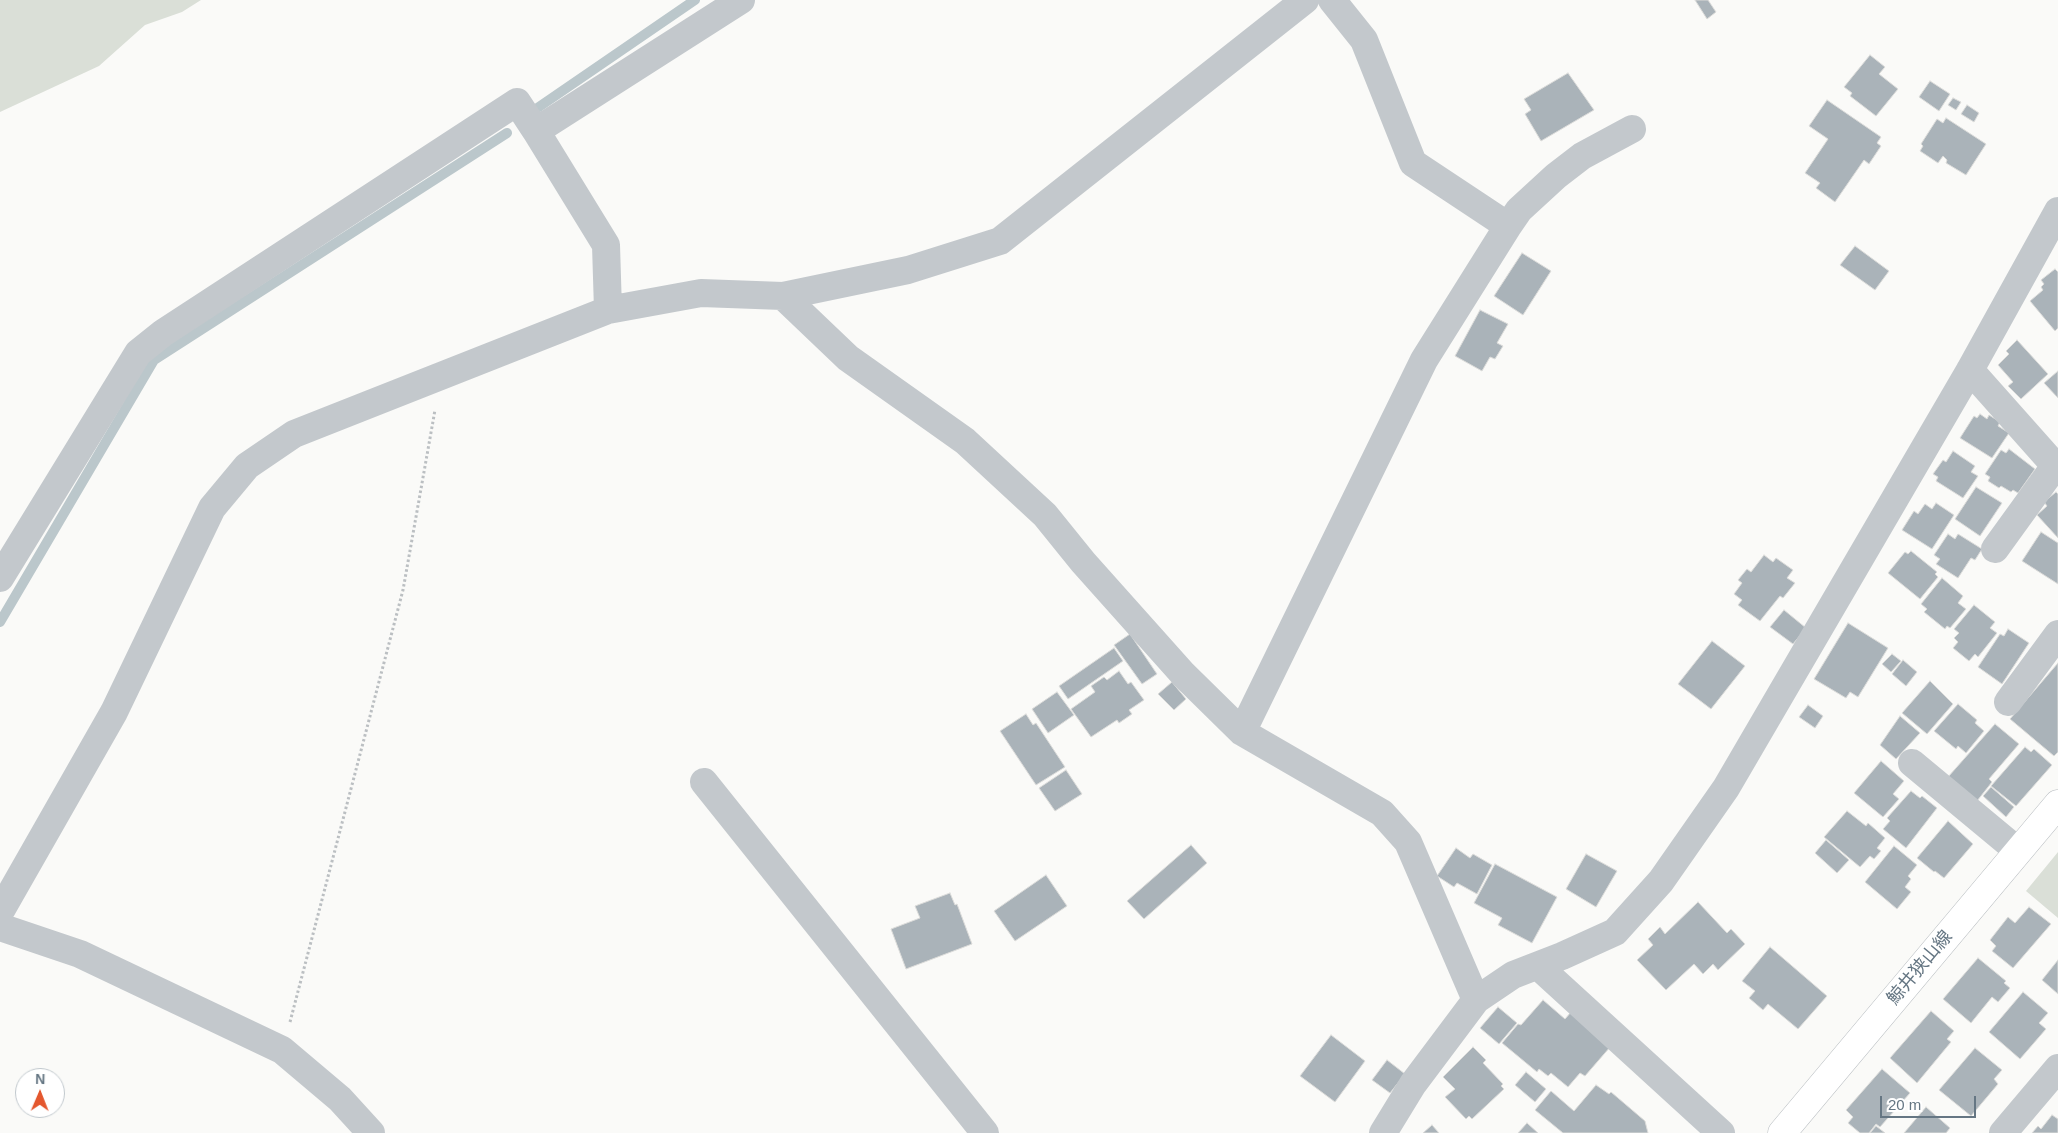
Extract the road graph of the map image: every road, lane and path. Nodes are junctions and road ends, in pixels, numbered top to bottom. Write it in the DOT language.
graph roads {
  1 [pos="741,0"];
  2 [pos="1306,0"];
  3 [pos="1332,0"];
  4 [pos="1632,129"];
  5 [pos="536,131"];
  6 [pos="2058,211"];
  7 [pos="1508,226"];
  8 [pos="783,296"];
  9 [pos="608,310"];
  10 [pos="1970,370"];
  11 [pos="440,378"];
  12 [pos="2057,467"];
  13 [pos="1995,549"];
  14 [pos="0,578"];
  15 [pos="2058,634"];
  16 [pos="2008,702"];
  17 [pos="1242,732"];
  18 [pos="1912,764"];
  19 [pos="704,782"];
  20 [pos="2058,804"];
  21 [pos="2018,851"];
  22 [pos="0,912"];
  23 [pos="0,927"];
  24 [pos="1538,966"];
  25 [pos="1476,1000"];
  26 [pos="282,1050"];
  27 [pos="2058,1068"];
  28 [pos="371,1133"];
  29 [pos="985,1133"];
  30 [pos="1383,1133"];
  31 [pos="1720,1133"];
  32 [pos="1782,1133"];
  33 [pos="2003,1133"];
  1 -- 5 [label="street"];
  2 -- 8 [label="street"];
  3 -- 7 [label="street"];
  4 -- 7 [label="street"];
  5 -- 9 [label="street"];
  5 -- 14 [label="street"];
  6 -- 10 [label="street"];
  7 -- 17 [label="street"];
  8 -- 9 [label="street"];
  8 -- 17 [label="street"];
  9 -- 11 [label="street"];
  10 -- 12 [label="street"];
  10 -- 24 [label="street"];
  11 -- 22 [label="street"];
  11 -- 26 [label="path"];
  12 -- 13 [label="street"];
  15 -- 16 [label="street"];
  17 -- 25 [label="street"];
  18 -- 21 [label="street"];
  19 -- 29 [label="street"];
  20 -- 21 [label="main road, 鯨井狭山線"];
  21 -- 32 [label="main road, 鯨井狭山線"];
  23 -- 26 [label="street"];
  24 -- 25 [label="street"];
  24 -- 31 [label="street"];
  25 -- 30 [label="street"];
  26 -- 28 [label="street"];
  27 -- 33 [label="street"];
}
